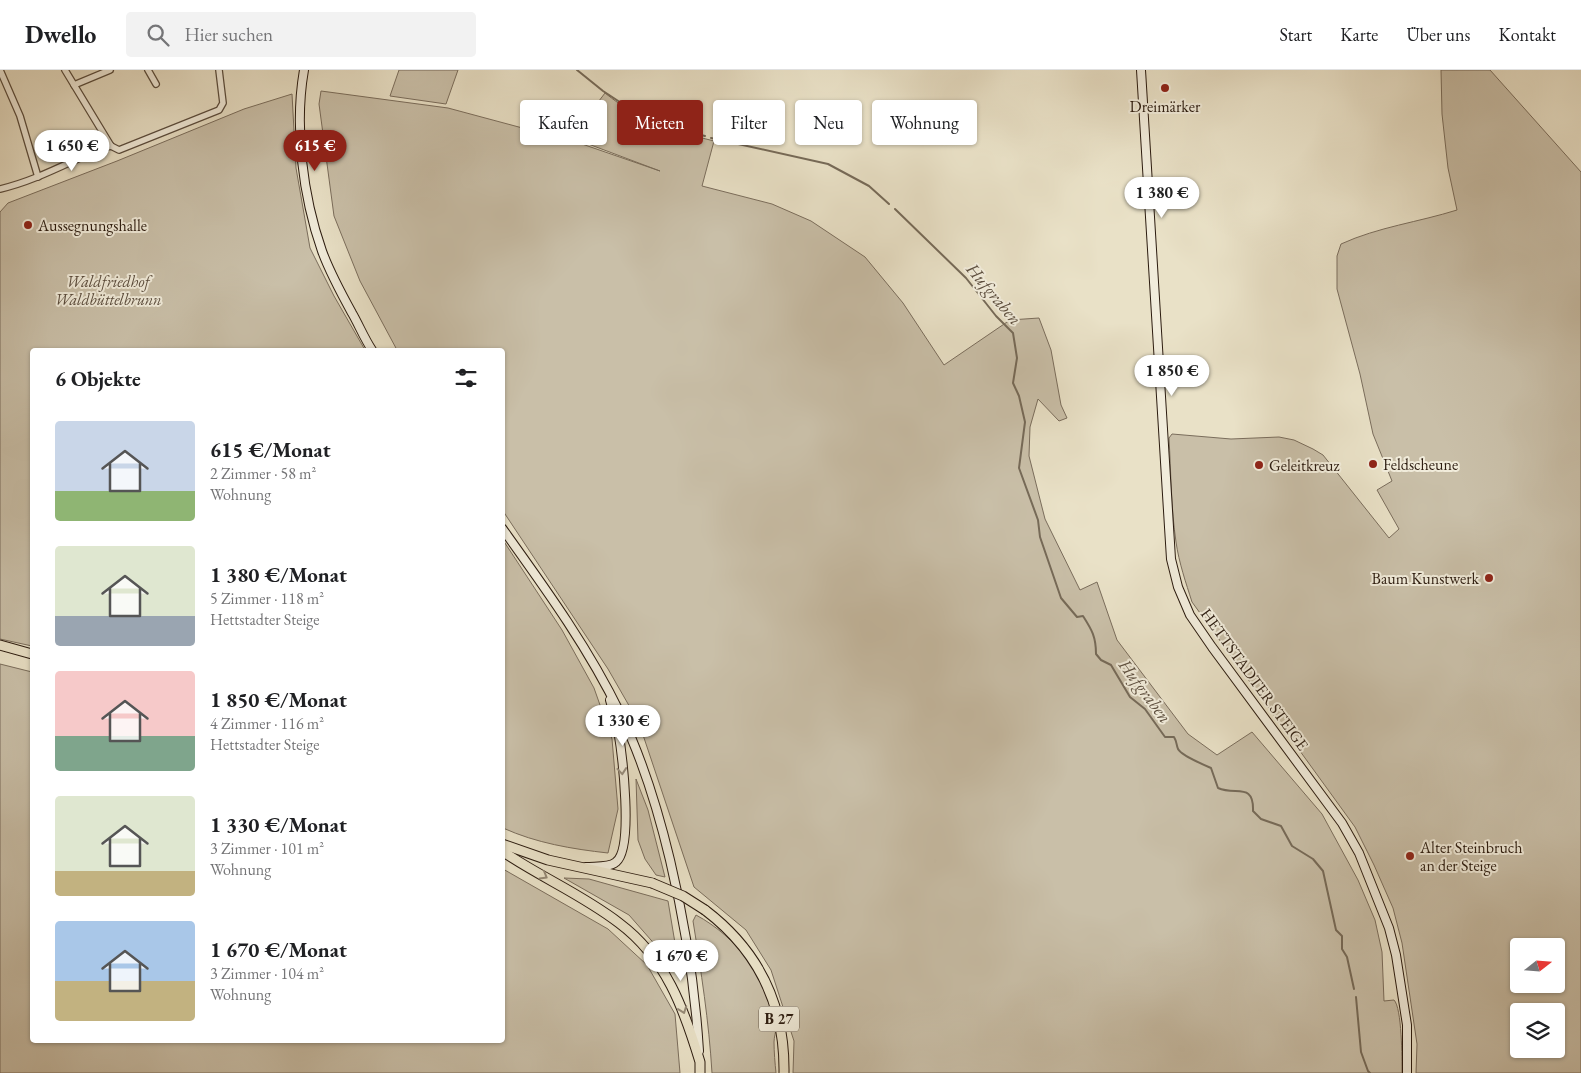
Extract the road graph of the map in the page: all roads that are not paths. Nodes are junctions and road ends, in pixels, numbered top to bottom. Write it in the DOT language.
graph roads {
  1 [pos="0,70"];
  2 [pos="65,70"];
  3 [pos="110,70"];
  4 [pos="148,70"];
  5 [pos="219,70"];
  6 [pos="304,70"];
  7 [pos="1141,70"];
  8 [pos="156,84"];
  9 [pos="74,85"];
  10 [pos="111,146"];
  11 [pos="38,177"];
  12 [pos="0,189"];
  13 [pos="371,348"];
  14 [pos="505,532"];
  15 [pos="0,645"];
  16 [pos="30,653"];
  17 [pos="608,689"];
  18 [pos="505,845"];
  19 [pos="505,853"];
  20 [pos="582,867"];
  21 [pos="700,1062"];
  22 [pos="700,1073"];
  23 [pos="784,1073"];
  24 [pos="1407,1073"];
  1 -- 11 [label="street"];
  2 -- 9 [label="street"];
  3 -- 9 [label="street"];
  4 -- 8 [label="street"];
  5 -- 10 [label="street"];
  6 -- 13 [label="main road"];
  7 -- 24 [label="main road, HETTSTADTER STEIGE"];
  9 -- 10 [label="street"];
  10 -- 11 [label="street"];
  11 -- 12 [label="street"];
  14 -- 17 [label="main road"];
  15 -- 16 [label="main road"];
  17 -- 20 [label="main road, B 27, one-way"];
  17 -- 21 [label="main road"];
  18 -- 20 [label="main road, B 27"];
  19 -- 21 [label="main road, one-way"];
  20 -- 23 [label="main road, B 27, bridge"];
  21 -- 22 [label="main road"];
}
